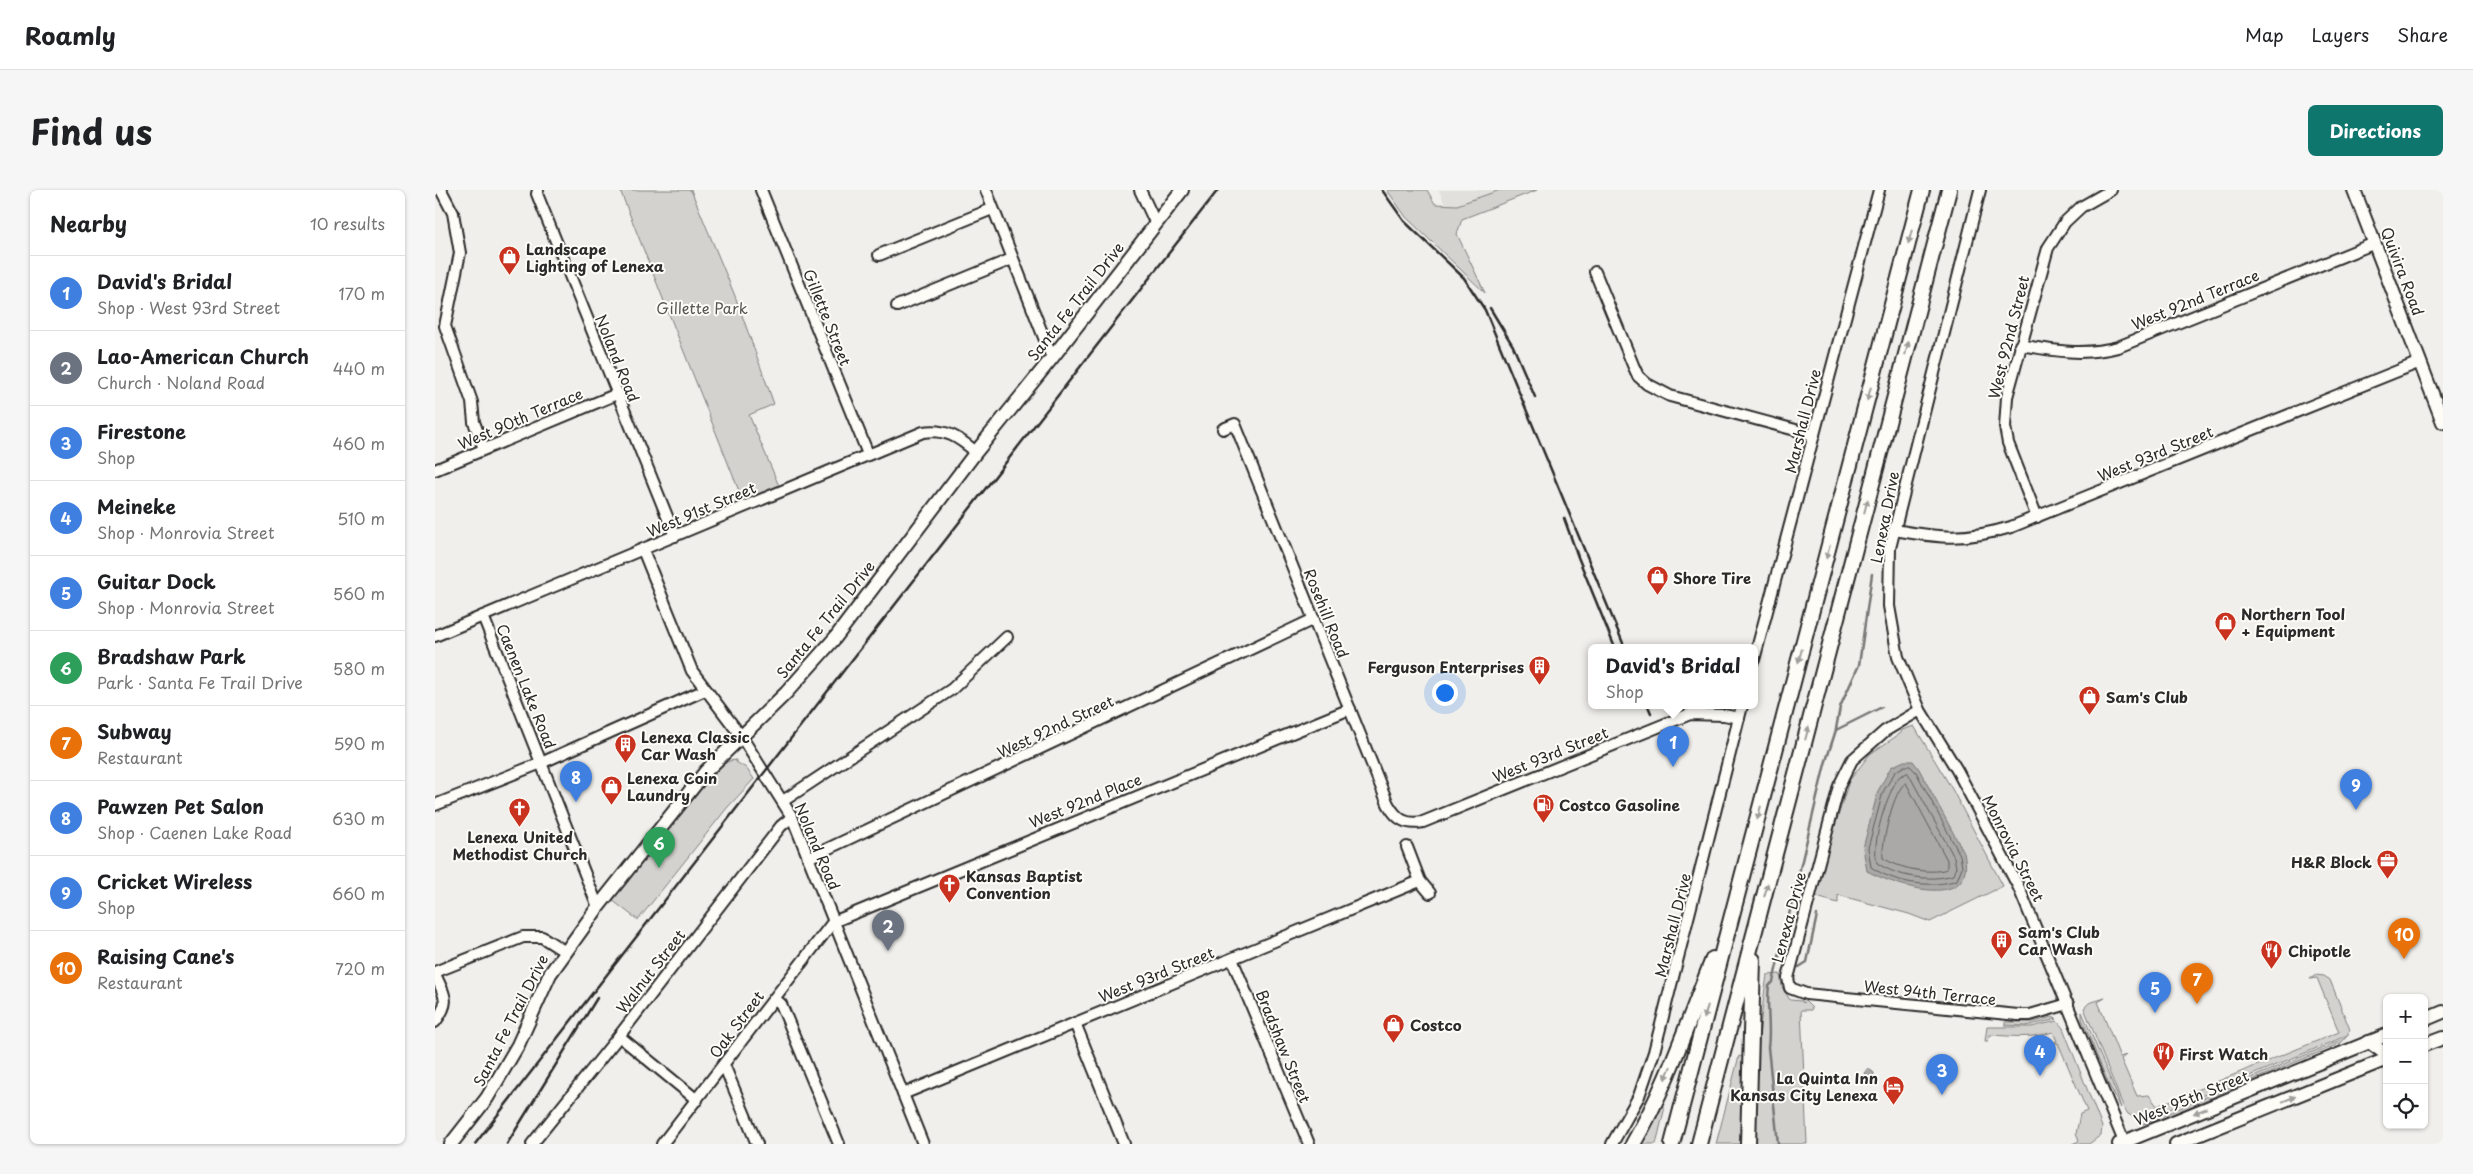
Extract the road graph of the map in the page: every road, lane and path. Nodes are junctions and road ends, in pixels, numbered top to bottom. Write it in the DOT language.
graph roads {
  1 [pos="441,190"];
  2 [pos="538,190"];
  3 [pos="761,190"];
  4 [pos="986,190"];
  5 [pos="1140,190"];
  6 [pos="1182,190"];
  7 [pos="1879,190"];
  8 [pos="1922,190"];
  9 [pos="1949,190"];
  10 [pos="1980,190"];
  11 [pos="2111,190"];
  12 [pos="2353,190"];
  13 [pos="992,209"];
  14 [pos="1156,224"];
  15 [pos="2375,243"];
  16 [pos="879,255"];
  17 [pos="1013,259"];
  18 [pos="1595,272"];
  19 [pos="897,306"];
  20 [pos="2021,345"];
  21 [pos="1052,358"];
  22 [pos="2420,362"];
  23 [pos="617,394"];
  24 [pos="2443,420"];
  25 [pos="1223,429"];
  26 [pos="1814,435"];
  27 [pos="484,450"];
  28 [pos="975,452"];
  29 [pos="868,454"];
  30 [pos="435,470"];
  31 [pos="2037,517"];
  32 [pos="1895,530"];
  33 [pos="675,536"];
  34 [pos="643,550"];
  35 [pos="483,616"];
  36 [pos="1314,619"];
  37 [pos="435,636"];
  38 [pos="1007,637"];
  39 [pos="1758,645"];
  40 [pos="705,690"];
  41 [pos="1741,709"];
  42 [pos="1350,710"];
  43 [pos="1920,710"];
  44 [pos="1739,718"];
  45 [pos="741,736"];
  46 [pos="541,763"];
  47 [pos="783,801"];
  48 [pos="435,805"];
  49 [pos="791,817"];
  50 [pos="1403,821"];
  51 [pos="1407,848"];
  52 [pos="808,858"];
  53 [pos="1420,881"];
  54 [pos="1430,893"];
  55 [pos="1737,897"];
  56 [pos="598,907"];
  57 [pos="833,922"];
  58 [pos="1753,938"];
  59 [pos="564,951"];
  60 [pos="1232,959"];
  61 [pos="435,973"];
  62 [pos="1790,988"];
  63 [pos="775,999"];
  64 [pos="2068,1004"];
  65 [pos="2443,1012"];
  66 [pos="2428,1018"];
  67 [pos="435,1022"];
  68 [pos="1075,1023"];
  69 [pos="619,1036"];
  70 [pos="2383,1037"];
  71 [pos="2443,1038"];
  72 [pos="2369,1042"];
  73 [pos="2428,1044"];
  74 [pos="2383,1053"];
  75 [pos="2383,1061"];
  76 [pos="724,1065"];
  77 [pos="2359,1071"];
  78 [pos="903,1094"];
  79 [pos="697,1100"];
  80 [pos="2123,1143"];
  81 [pos="451,1144"];
  82 [pos="532,1144"];
  83 [pos="662,1144"];
  84 [pos="757,1144"];
  85 [pos="839,1144"];
  86 [pos="923,1144"];
  87 [pos="1124,1144"];
  88 [pos="1309,1144"];
  89 [pos="1612,1144"];
  90 [pos="1633,1144"];
  91 [pos="1672,1144"];
  92 [pos="1699,1144"];
  93 [pos="1748,1144"];
  94 [pos="2176,1144"];
  1 -- 27 [label="street"];
  2 -- 23 [label="street, Noland Road"];
  3 -- 29 [label="street, Gillette Street"];
  4 -- 13 [label="street"];
  5 -- 14 [label="street"];
  6 -- 14 [label="main road, Santa Fe Trail Drive"];
  7 -- 26 [label="street, Marshall Drive"];
  8 -- 55 [label="highway, one-way"];
  58 -- 9 [label="highway, one-way"];
  10 -- 32 [label="street, Lenexa Drive"];
  11 -- 20 [label="street, West 92nd Street"];
  12 -- 15 [label="main road, Quivira Road"];
  13 -- 16 [label="street"];
  13 -- 17 [label="street"];
  14 -- 21 [label="main road, Santa Fe Trail Drive"];
  15 -- 20 [label="street, West 92nd Terrace"];
  15 -- 22 [label="main road, Quivira Road"];
  17 -- 19 [label="street"];
  17 -- 21 [label="street"];
  18 -- 26 [label="street"];
  20 -- 31 [label="street, West 92nd Street"];
  21 -- 28 [label="main road, Santa Fe Trail Drive"];
  22 -- 24 [label="main road, Quivira Road"];
  22 -- 31 [label="street, West 93rd Street"];
  23 -- 27 [label="street, West 90th Terrace"];
  23 -- 33 [label="street, Noland Road"];
  25 -- 36 [label="street, Rosehill Road"];
  26 -- 39 [label="street, Marshall Drive"];
  27 -- 30 [label="street, West 90th Terrace"];
  28 -- 29 [label="street, West 91st Street"];
  28 -- 45 [label="main road, Santa Fe Trail Drive"];
  29 -- 33 [label="street, West 91st Street"];
  31 -- 32 [label="street, West 93rd Street"];
  32 -- 43 [label="street, Lenexa Drive"];
  33 -- 34 [label="street, West 91st Street"];
  34 -- 35 [label="street, West 91st Street"];
  34 -- 40 [label="street, Noland Road"];
  35 -- 37 [label="street, West 91st Street"];
  35 -- 46 [label="street, Caenen Lake Road"];
  36 -- 42 [label="street, Rosehill Road"];
  36 -- 52 [label="street, West 92nd Street"];
  38 -- 47 [label="street"];
  40 -- 45 [label="street, Noland Road"];
  40 -- 46 [label="street"];
  41 -- 44 [label="street, Marshall Drive"];
  42 -- 50 [label="street, Rosehill Road"];
  42 -- 57 [label="street, West 92nd Place"];
  43 -- 62 [label="street, Lenexa Drive"];
  43 -- 64 [label="street, Monrovia Street"];
  44 -- 50 [label="street, West 93rd Street"];
  44 -- 89 [label="street, Marshall Drive"];
  45 -- 47 [label="street, Noland Road"];
  45 -- 56 [label="main road, Santa Fe Trail Drive"];
  46 -- 48 [label="street"];
  46 -- 56 [label="street, Caenen Lake Road"];
  47 -- 49 [label="street, Noland Road"];
  49 -- 52 [label="street, Noland Road"];
  49 -- 69 [label="street, Walnut Street"];
  51 -- 53 [label="street"];
  52 -- 57 [label="street, Noland Road"];
  53 -- 54 [label="street"];
  53 -- 60 [label="street, West 93rd Street"];
  55 -- 90 [label="highway, one-way"];
  55 -- 91 [label="highway, one-way"];
  56 -- 59 [label="main road, Santa Fe Trail Drive"];
  57 -- 63 [label="street, Oak Street"];
  57 -- 78 [label="street, Noland Road"];
  58 -- 92 [label="highway"];
  58 -- 93 [label="highway"];
  59 -- 61 [label="street"];
  59 -- 81 [label="main road, Santa Fe Trail Drive"];
  60 -- 68 [label="street, West 93rd Street"];
  60 -- 88 [label="street, Bradshaw Street"];
  61 -- 67 [label="street"];
  62 -- 64 [label="street, West 94th Terrace"];
  63 -- 76 [label="street, Oak Street"];
  63 -- 85 [label="street"];
  64 -- 80 [label="street, Monrovia Street"];
  65 -- 66 [label="main road"];
  68 -- 78 [label="street, West 93rd Street"];
  68 -- 87 [label="street"];
  69 -- 79 [label="street"];
  69 -- 82 [label="street, Walnut Street"];
  70 -- 72 [label="main road, West 95th Street"];
  71 -- 73 [label="main road"];
  72 -- 74 [label="main road"];
  72 -- 77 [label="main road"];
  72 -- 80 [label="main road, West 95th Street, one-way"];
  75 -- 77 [label="main road"];
  76 -- 79 [label="street, Oak Street"];
  76 -- 84 [label="street"];
  94 -- 77 [label="main road, one-way"];
  78 -- 86 [label="street, Noland Road"];
  79 -- 83 [label="street, Oak Street"];
}
